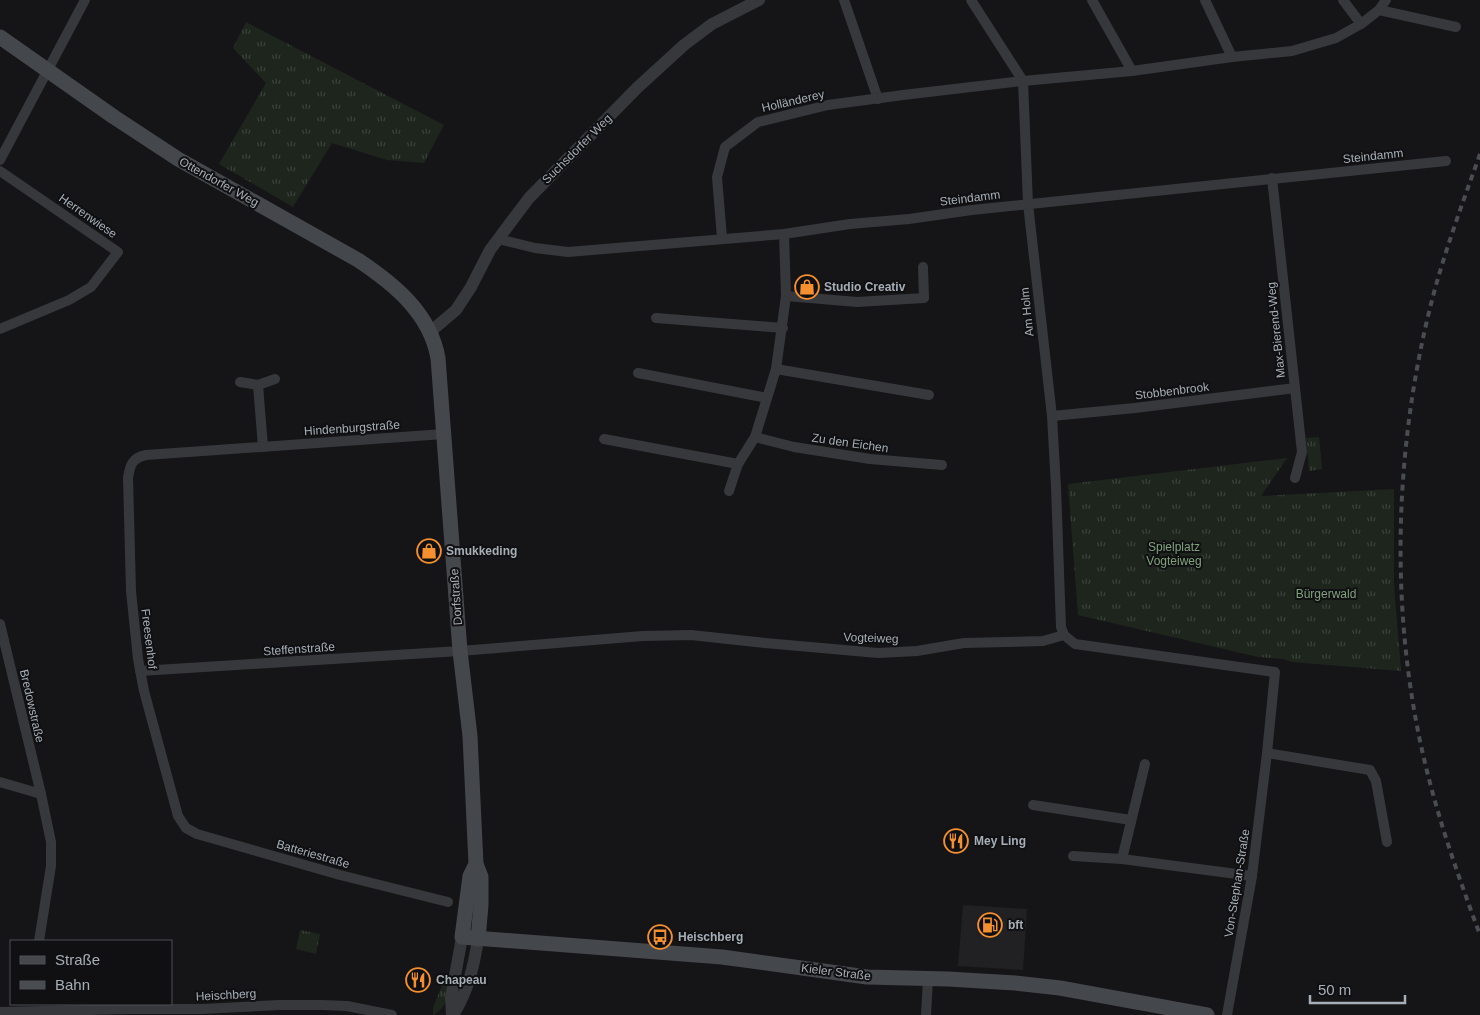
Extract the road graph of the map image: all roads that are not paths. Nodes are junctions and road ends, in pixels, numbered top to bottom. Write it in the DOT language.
graph roads {
  1 [pos="85,0"];
  2 [pos="759,0"];
  3 [pos="844,0"];
  4 [pos="971,0"];
  5 [pos="1092,0"];
  6 [pos="1205,0"];
  7 [pos="1343,0"];
  8 [pos="1386,0"];
  9 [pos="1379,10"];
  10 [pos="1362,24"];
  11 [pos="1456,27"];
  12 [pos="0,37"];
  13 [pos="1232,58"];
  14 [pos="47,72"];
  15 [pos="1132,72"];
  16 [pos="1023,81"];
  17 [pos="878,99"];
  18 [pos="0,160"];
  19 [pos="1446,161"];
  20 [pos="0,171"];
  21 [pos="1272,178"];
  22 [pos="1028,204"];
  23 [pos="784,234"];
  24 [pos="722,238"];
  25 [pos="498,239"];
  26 [pos="923,268"];
  27 [pos="786,296"];
  28 [pos="656,318"];
  29 [pos="783,328"];
  30 [pos="0,329"];
  31 [pos="430,332"];
  32 [pos="776,369"];
  33 [pos="638,373"];
  34 [pos="275,379"];
  35 [pos="240,382"];
  36 [pos="258,385"];
  37 [pos="1295,388"];
  38 [pos="929,396"];
  39 [pos="767,398"];
  40 [pos="1052,416"];
  41 [pos="444,434"];
  42 [pos="755,437"];
  43 [pos="604,439"];
  44 [pos="263,446"];
  45 [pos="133,460"];
  46 [pos="738,464"];
  47 [pos="942,465"];
  48 [pos="1295,478"];
  49 [pos="729,491"];
  50 [pos="0,624"];
  51 [pos="1064,635"];
  52 [pos="460,651"];
  53 [pos="140,671"];
  54 [pos="1267,753"];
  55 [pos="1144,764"];
  56 [pos="0,782"];
  57 [pos="41,794"];
  58 [pos="1033,805"];
  59 [pos="178,816"];
  60 [pos="1130,820"];
  61 [pos="1387,842"];
  62 [pos="1073,856"];
  63 [pos="1122,859"];
  64 [pos="476,864"];
  65 [pos="1252,876"];
  66 [pos="448,902"];
  67 [pos="462,937"];
  68 [pos="478,939"];
  69 [pos="39,940"];
  70 [pos="928,979"];
  71 [pos="38,1007"];
  72 [pos="0,1012"];
  73 [pos="392,1015"];
  74 [pos="452,1015"];
  75 [pos="926,1015"];
  76 [pos="1207,1015"];
  77 [pos="1227,1015"];
  1 -- 14 [label="street"];
  2 -- 25 [label="street, Suchsdorfer Weg"];
  3 -- 17 [label="street"];
  4 -- 16 [label="street"];
  5 -- 15 [label="street"];
  6 -- 13 [label="street"];
  7 -- 10 [label="street"];
  8 -- 9 [label="street, Holländerey"];
  9 -- 10 [label="street, Holländerey"];
  9 -- 11 [label="street"];
  10 -- 13 [label="street, Holländerey"];
  12 -- 14 [label="main road, Ottendorfer Weg"];
  13 -- 15 [label="street, Holländerey"];
  14 -- 18 [label="street"];
  14 -- 31 [label="main road, Ottendorfer Weg"];
  15 -- 16 [label="street, Holländerey"];
  16 -- 17 [label="street, Holländerey"];
  16 -- 22 [label="street, Am Holm"];
  17 -- 24 [label="street, Holländerey"];
  19 -- 21 [label="street, Steindamm"];
  20 -- 30 [label="street, Herrenwiese"];
  21 -- 22 [label="street, Steindamm"];
  21 -- 37 [label="street, Max-Bierend-Weg"];
  22 -- 23 [label="street, Steindamm"];
  22 -- 40 [label="street, Am Holm"];
  23 -- 24 [label="street, Steindamm"];
  23 -- 27 [label="street"];
  24 -- 25 [label="street, Steindamm"];
  25 -- 31 [label="street, Suchsdorfer Weg"];
  26 -- 27 [label="street"];
  27 -- 29 [label="street"];
  28 -- 29 [label="street"];
  29 -- 32 [label="street"];
  31 -- 41 [label="main road, Dorfstraße"];
  32 -- 38 [label="street"];
  32 -- 39 [label="street"];
  33 -- 39 [label="street"];
  34 -- 36 [label="street"];
  35 -- 36 [label="street"];
  36 -- 44 [label="street"];
  37 -- 40 [label="street, Stobbenbrook"];
  37 -- 48 [label="street, Max-Bierend-Weg"];
  39 -- 42 [label="street"];
  40 -- 51 [label="street, Am Holm"];
  41 -- 44 [label="street, Hindenburgstraße"];
  41 -- 52 [label="main road, Dorfstraße"];
  42 -- 46 [label="street"];
  42 -- 47 [label="street, Zu den Eichen"];
  43 -- 46 [label="street"];
  44 -- 45 [label="street, Hindenburgstraße"];
  45 -- 53 [label="street, Freesenhof"];
  46 -- 49 [label="street"];
  50 -- 57 [label="street, Bredowstraße"];
  51 -- 52 [label="street, Vogteiweg"];
  51 -- 54 [label="street, Von-Stephan-Straße"];
  52 -- 53 [label="street, Steffenstraße"];
  52 -- 64 [label="main road, Dorfstraße"];
  53 -- 59 [label="street, Freesenhof"];
  54 -- 61 [label="street"];
  54 -- 65 [label="street, Von-Stephan-Straße"];
  55 -- 60 [label="street"];
  56 -- 57 [label="street"];
  57 -- 69 [label="street, Bredowstraße"];
  58 -- 60 [label="street"];
  59 -- 66 [label="street, Batteriestraße"];
  60 -- 63 [label="street"];
  62 -- 63 [label="street"];
  63 -- 65 [label="street"];
  64 -- 67 [label="main road, Dorfstraße"];
  64 -- 68 [label="main road, Dorfstraße"];
  65 -- 77 [label="street, Von-Stephan-Straße"];
  67 -- 68 [label="main road, Kieler Straße"];
  67 -- 74 [label="street"];
  68 -- 70 [label="main road, Kieler Straße"];
  68 -- 74 [label="street"];
  70 -- 75 [label="street"];
  70 -- 76 [label="main road, Kieler Straße"];
  71 -- 72 [label="street, Heischberg"];
  71 -- 73 [label="street, Heischberg"];
}
